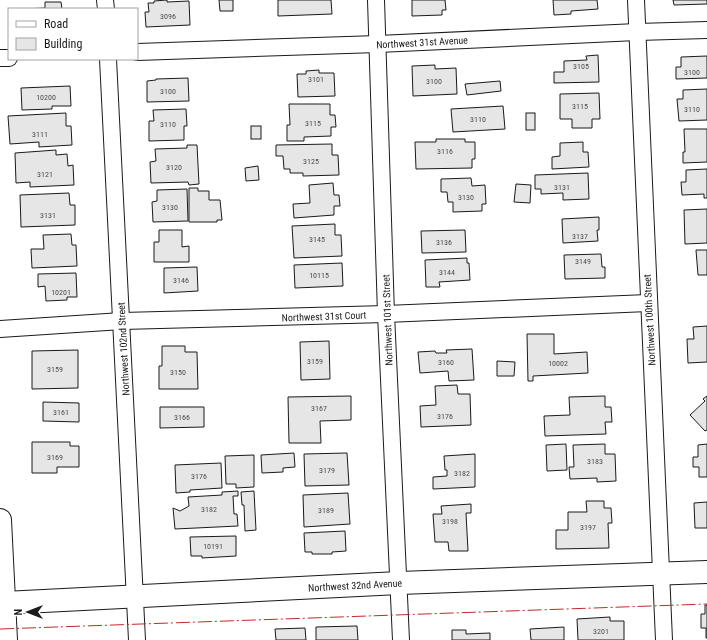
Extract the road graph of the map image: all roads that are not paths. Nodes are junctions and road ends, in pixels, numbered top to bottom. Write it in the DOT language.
graph roads {
  1 [pos="376,0"];
  2 [pos="636,0"];
  3 [pos="707,30"];
  4 [pos="638,32"];
  5 [pos="378,44"];
  6 [pos="138,52"];
  7 [pos="108,60"];
  8 [pos="648,303"];
  9 [pos="386,314"];
  10 [pos="122,321"];
  11 [pos="0,329"];
  12 [pos="0,520"];
  13 [pos="707,572"];
  14 [pos="661,574"];
  15 [pos="399,583"];
  16 [pos="135,598"];
  17 [pos="1,603"];
  18 [pos="6,640"];
  19 [pos="137,640"];
  20 [pos="401,640"];
  21 [pos="664,640"];
  1 -- 5 [label="street, Northwest 101st Street"];
  2 -- 4 [label="street, Northwest 100th Street"];
  3 -- 4 [label="street, Northwest 31st Avenue"];
  4 -- 5 [label="street, Northwest 31st Avenue"];
  4 -- 8 [label="street, Northwest 100th Street"];
  5 -- 6 [label="street, Northwest 31st Avenue"];
  5 -- 9 [label="street, Northwest 101st Street"];
  7 -- 10 [label="street, Northwest 102nd Street"];
  8 -- 9 [label="street, Northwest 31st Court"];
  8 -- 14 [label="street, Northwest 100th Street"];
  9 -- 10 [label="street, Northwest 31st Court"];
  9 -- 15 [label="street, Northwest 101st Street"];
  10 -- 11 [label="street, Northwest 31st Court"];
  10 -- 16 [label="street, Northwest 102nd Street"];
  12 -- 17 [label="main road"];
  13 -- 14 [label="main road, Northwest 32nd Avenue"];
  14 -- 15 [label="main road, Northwest 32nd Avenue"];
  14 -- 21 [label="street, Northwest 100th Street"];
  15 -- 16 [label="main road, Northwest 32nd Avenue"];
  15 -- 20 [label="street, Northwest 101st Street"];
  16 -- 17 [label="main road, Northwest 32nd Avenue"];
  16 -- 19 [label="street, Northwest 102nd Street"];
  17 -- 18 [label="main road"];
}
